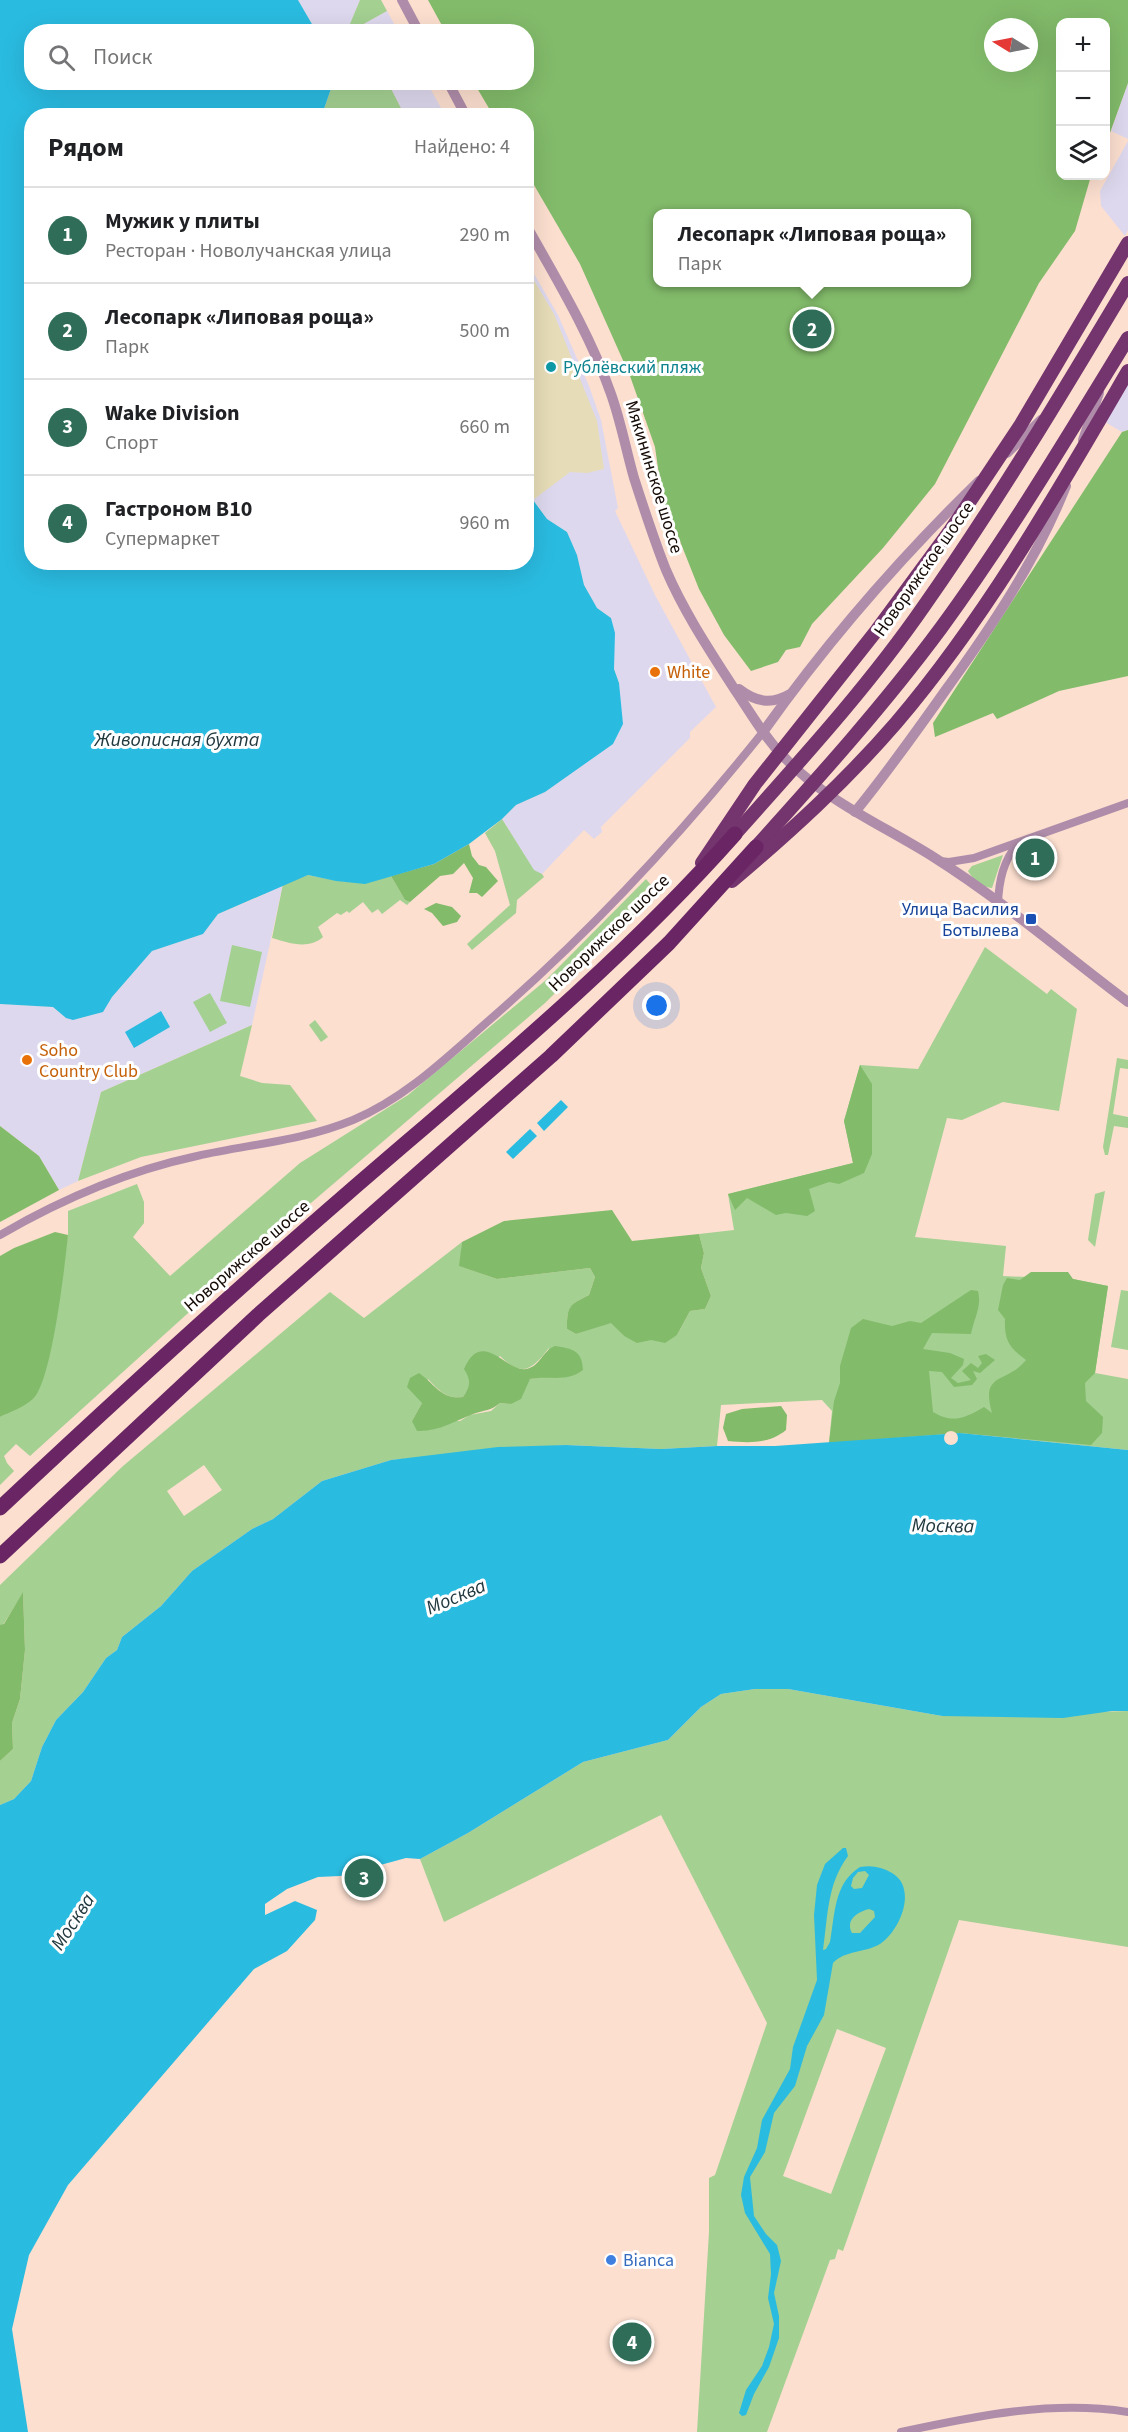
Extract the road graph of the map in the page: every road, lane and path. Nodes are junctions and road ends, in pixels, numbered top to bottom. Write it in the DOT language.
graph roads {
  1 [pos="402,0"];
  2 [pos="415,24"];
  3 [pos="452,90"];
  4 [pos="462,108"];
  5 [pos="534,239"];
  6 [pos="1128,243"];
  7 [pos="1128,283"];
  8 [pos="1128,338"];
  9 [pos="1128,371"];
  10 [pos="1104,377"];
  11 [pos="1052,409"];
  12 [pos="731,683"];
  13 [pos="791,693"];
  14 [pos="764,732"];
  15 [pos="1128,803"];
  16 [pos="855,812"];
  17 [pos="735,834"];
  18 [pos="1018,843"];
  19 [pos="756,847"];
  20 [pos="974,858"];
  21 [pos="937,859"];
  22 [pos="964,878"];
  23 [pos="685,887"];
  24 [pos="998,903"];
  25 [pos="705,904"];
  26 [pos="1128,1002"];
  27 [pos="1,1233"];
  28 [pos="0,1508"];
  29 [pos="0,1556"];
  30 [pos="1128,2412"];
  31 [pos="901,2432"];
  1 -- 2 [label="street"];
  3 -- 4 [label="street"];
  5 -- 12 [label="street, Мякининское шоссе"];
  6 -- 23 [label="highway"];
  7 -- 11 [label="highway, Новорижское шоссе"];
  8 -- 10 [label="highway"];
  9 -- 25 [label="highway"];
  10 -- 16 [label="street"];
  10 -- 19 [label="highway"];
  11 -- 13 [label="street"];
  11 -- 17 [label="highway, Новорижское шоссе"];
  12 -- 13 [label="street"];
  12 -- 14 [label="street, Мякининское шоссе"];
  13 -- 14 [label="street"];
  14 -- 16 [label="street, Мякининское шоссе"];
  14 -- 27 [label="street"];
  15 -- 18 [label="street"];
  16 -- 21 [label="street, Мякининское шоссе"];
  17 -- 23 [label="highway, Новорижское шоссе"];
  18 -- 20 [label="street"];
  18 -- 24 [label="street"];
  19 -- 25 [label="highway"];
  20 -- 21 [label="street"];
  20 -- 22 [label="street"];
  21 -- 22 [label="street, Мякининское шоссе"];
  22 -- 24 [label="street, Мякининское шоссе"];
  23 -- 28 [label="highway, Новорижское шоссе"];
  24 -- 26 [label="street, Мякининское шоссе"];
  25 -- 29 [label="highway"];
  30 -- 31 [label="street"];
}
